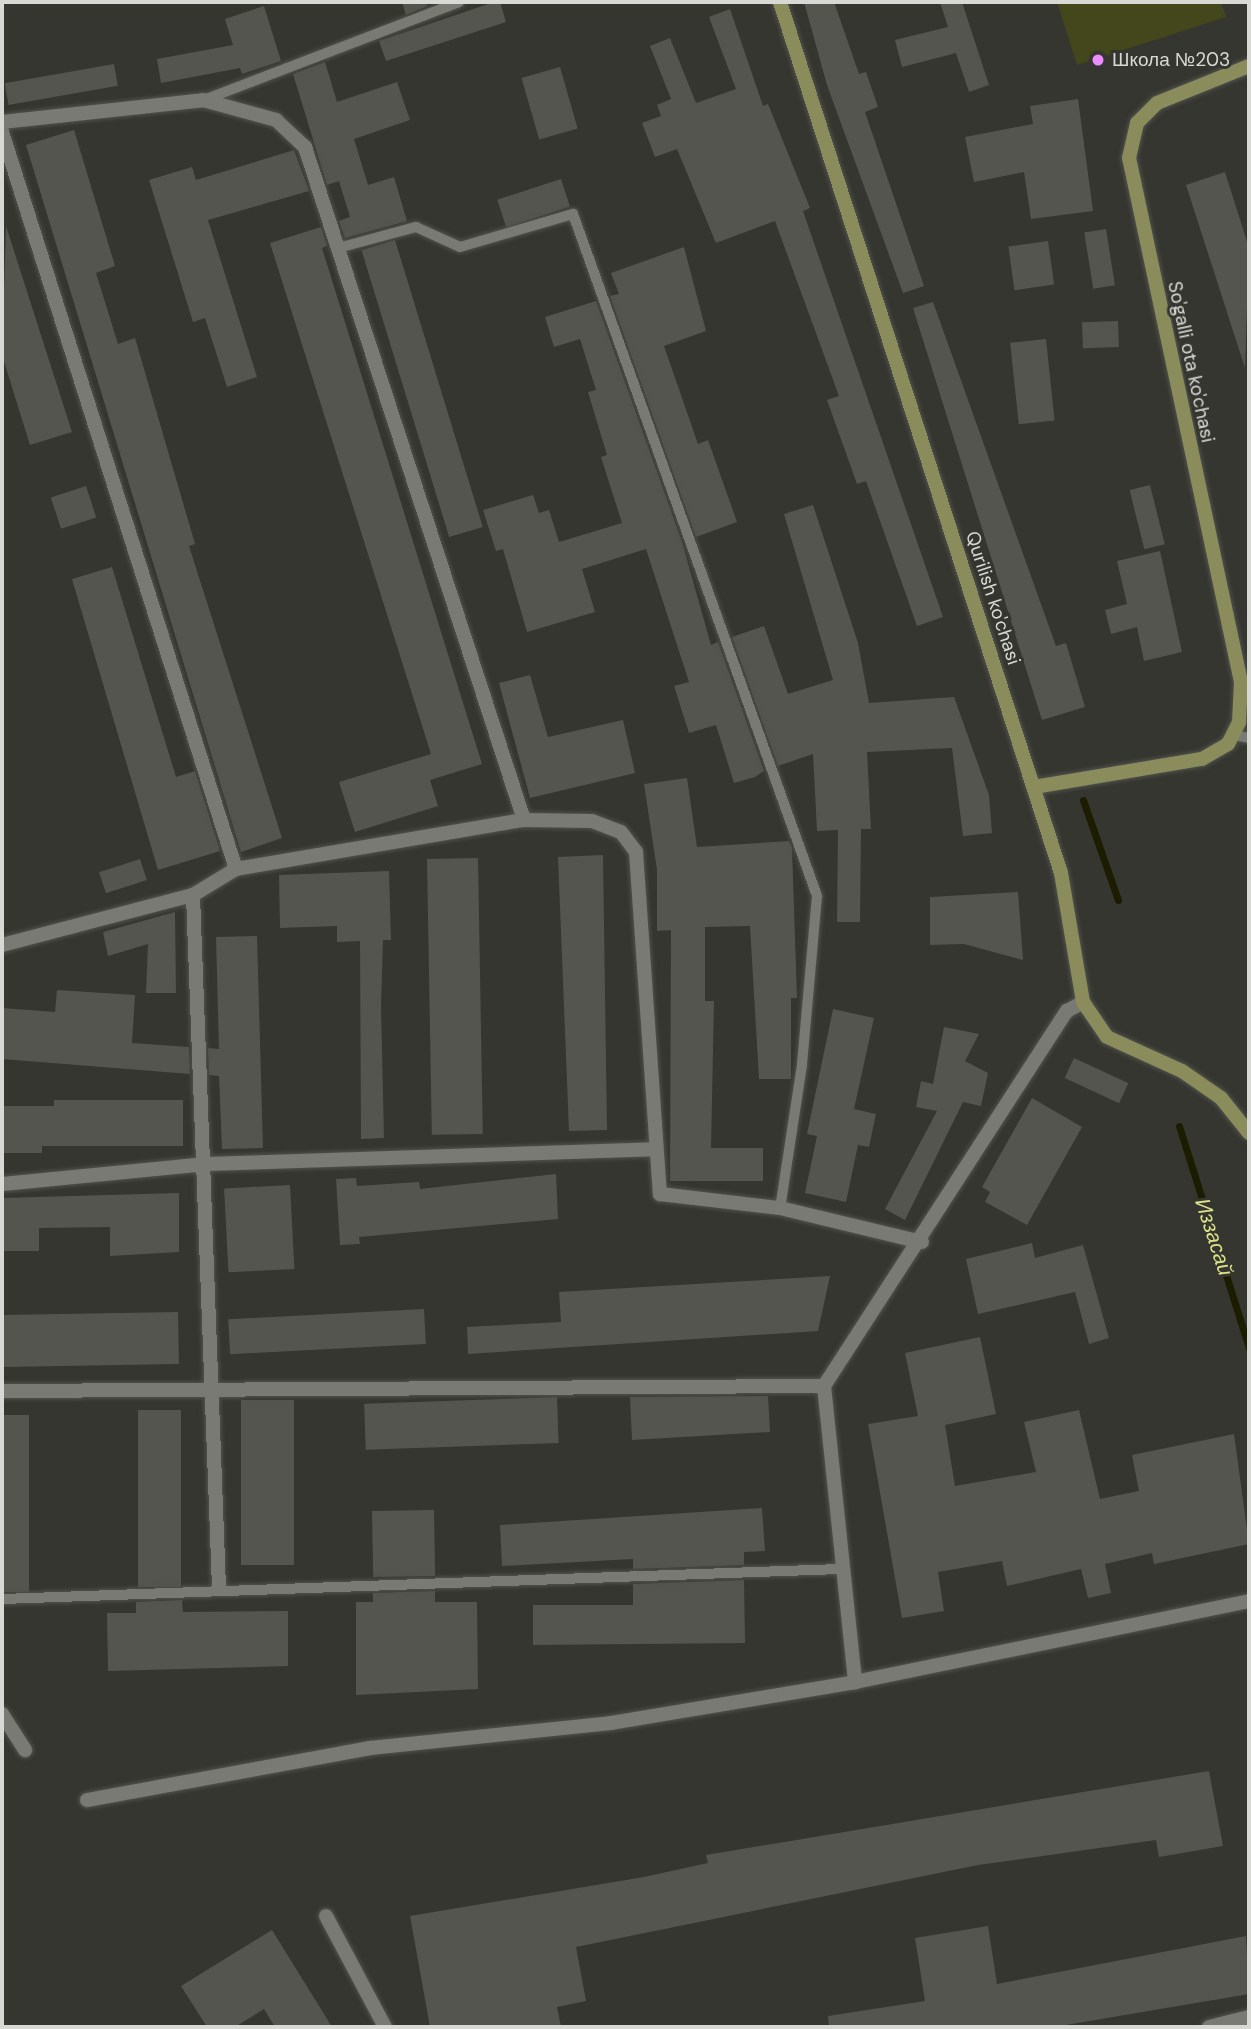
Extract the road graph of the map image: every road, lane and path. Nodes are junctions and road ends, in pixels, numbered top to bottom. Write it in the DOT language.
graph roads {
  1 [pos="459,2"];
  2 [pos="780,2"];
  3 [pos="1249,66"];
  4 [pos="203,100"];
  5 [pos="2,122"];
  6 [pos="2,132"];
  7 [pos="338,248"];
  8 [pos="1234,735"];
  9 [pos="1249,738"];
  10 [pos="1034,787"];
  11 [pos="524,820"];
  12 [pos="236,869"];
  13 [pos="192,895"];
  14 [pos="2,945"];
  15 [pos="1083,1002"];
  16 [pos="1249,1133"];
  17 [pos="655,1149"];
  18 [pos="207,1164"];
  19 [pos="2,1184"];
  20 [pos="780,1208"];
  21 [pos="922,1242"];
  22 [pos="824,1385"];
  23 [pos="212,1390"];
  24 [pos="2,1391"];
  25 [pos="839,1569"];
  26 [pos="219,1588"];
  27 [pos="2,1599"];
  28 [pos="1249,1601"];
  29 [pos="855,1682"];
  30 [pos="2,1714"];
  31 [pos="25,1750"];
  32 [pos="87,1800"];
  33 [pos="326,1916"];
  34 [pos="1249,2017"];
  35 [pos="386,2027"];
  36 [pos="1209,2027"];
  1 -- 4 [label="lane"];
  2 -- 10 [label="street, Qurilish ko'chasi"];
  3 -- 8 [label="street, So'galli ota ko'chasi"];
  4 -- 5 [label="street"];
  4 -- 7 [label="street"];
  6 -- 12 [label="street"];
  7 -- 11 [label="street"];
  7 -- 20 [label="lane"];
  8 -- 9 [label="lane"];
  8 -- 10 [label="street"];
  10 -- 15 [label="street, Qurilish ko'chasi"];
  11 -- 12 [label="street"];
  11 -- 17 [label="street"];
  12 -- 13 [label="street"];
  13 -- 14 [label="street"];
  13 -- 18 [label="street"];
  15 -- 16 [label="street, Qurilish ko'chasi"];
  15 -- 21 [label="street"];
  17 -- 18 [label="street"];
  17 -- 20 [label="street"];
  18 -- 19 [label="street"];
  18 -- 23 [label="street"];
  20 -- 21 [label="street"];
  21 -- 22 [label="street"];
  22 -- 23 [label="street"];
  22 -- 25 [label="street"];
  23 -- 24 [label="street"];
  23 -- 26 [label="street"];
  25 -- 26 [label="lane"];
  25 -- 29 [label="street"];
  26 -- 27 [label="lane"];
  28 -- 29 [label="street"];
  29 -- 32 [label="street"];
  30 -- 31 [label="street"];
  33 -- 35 [label="street"];
  34 -- 36 [label="street"];
}
